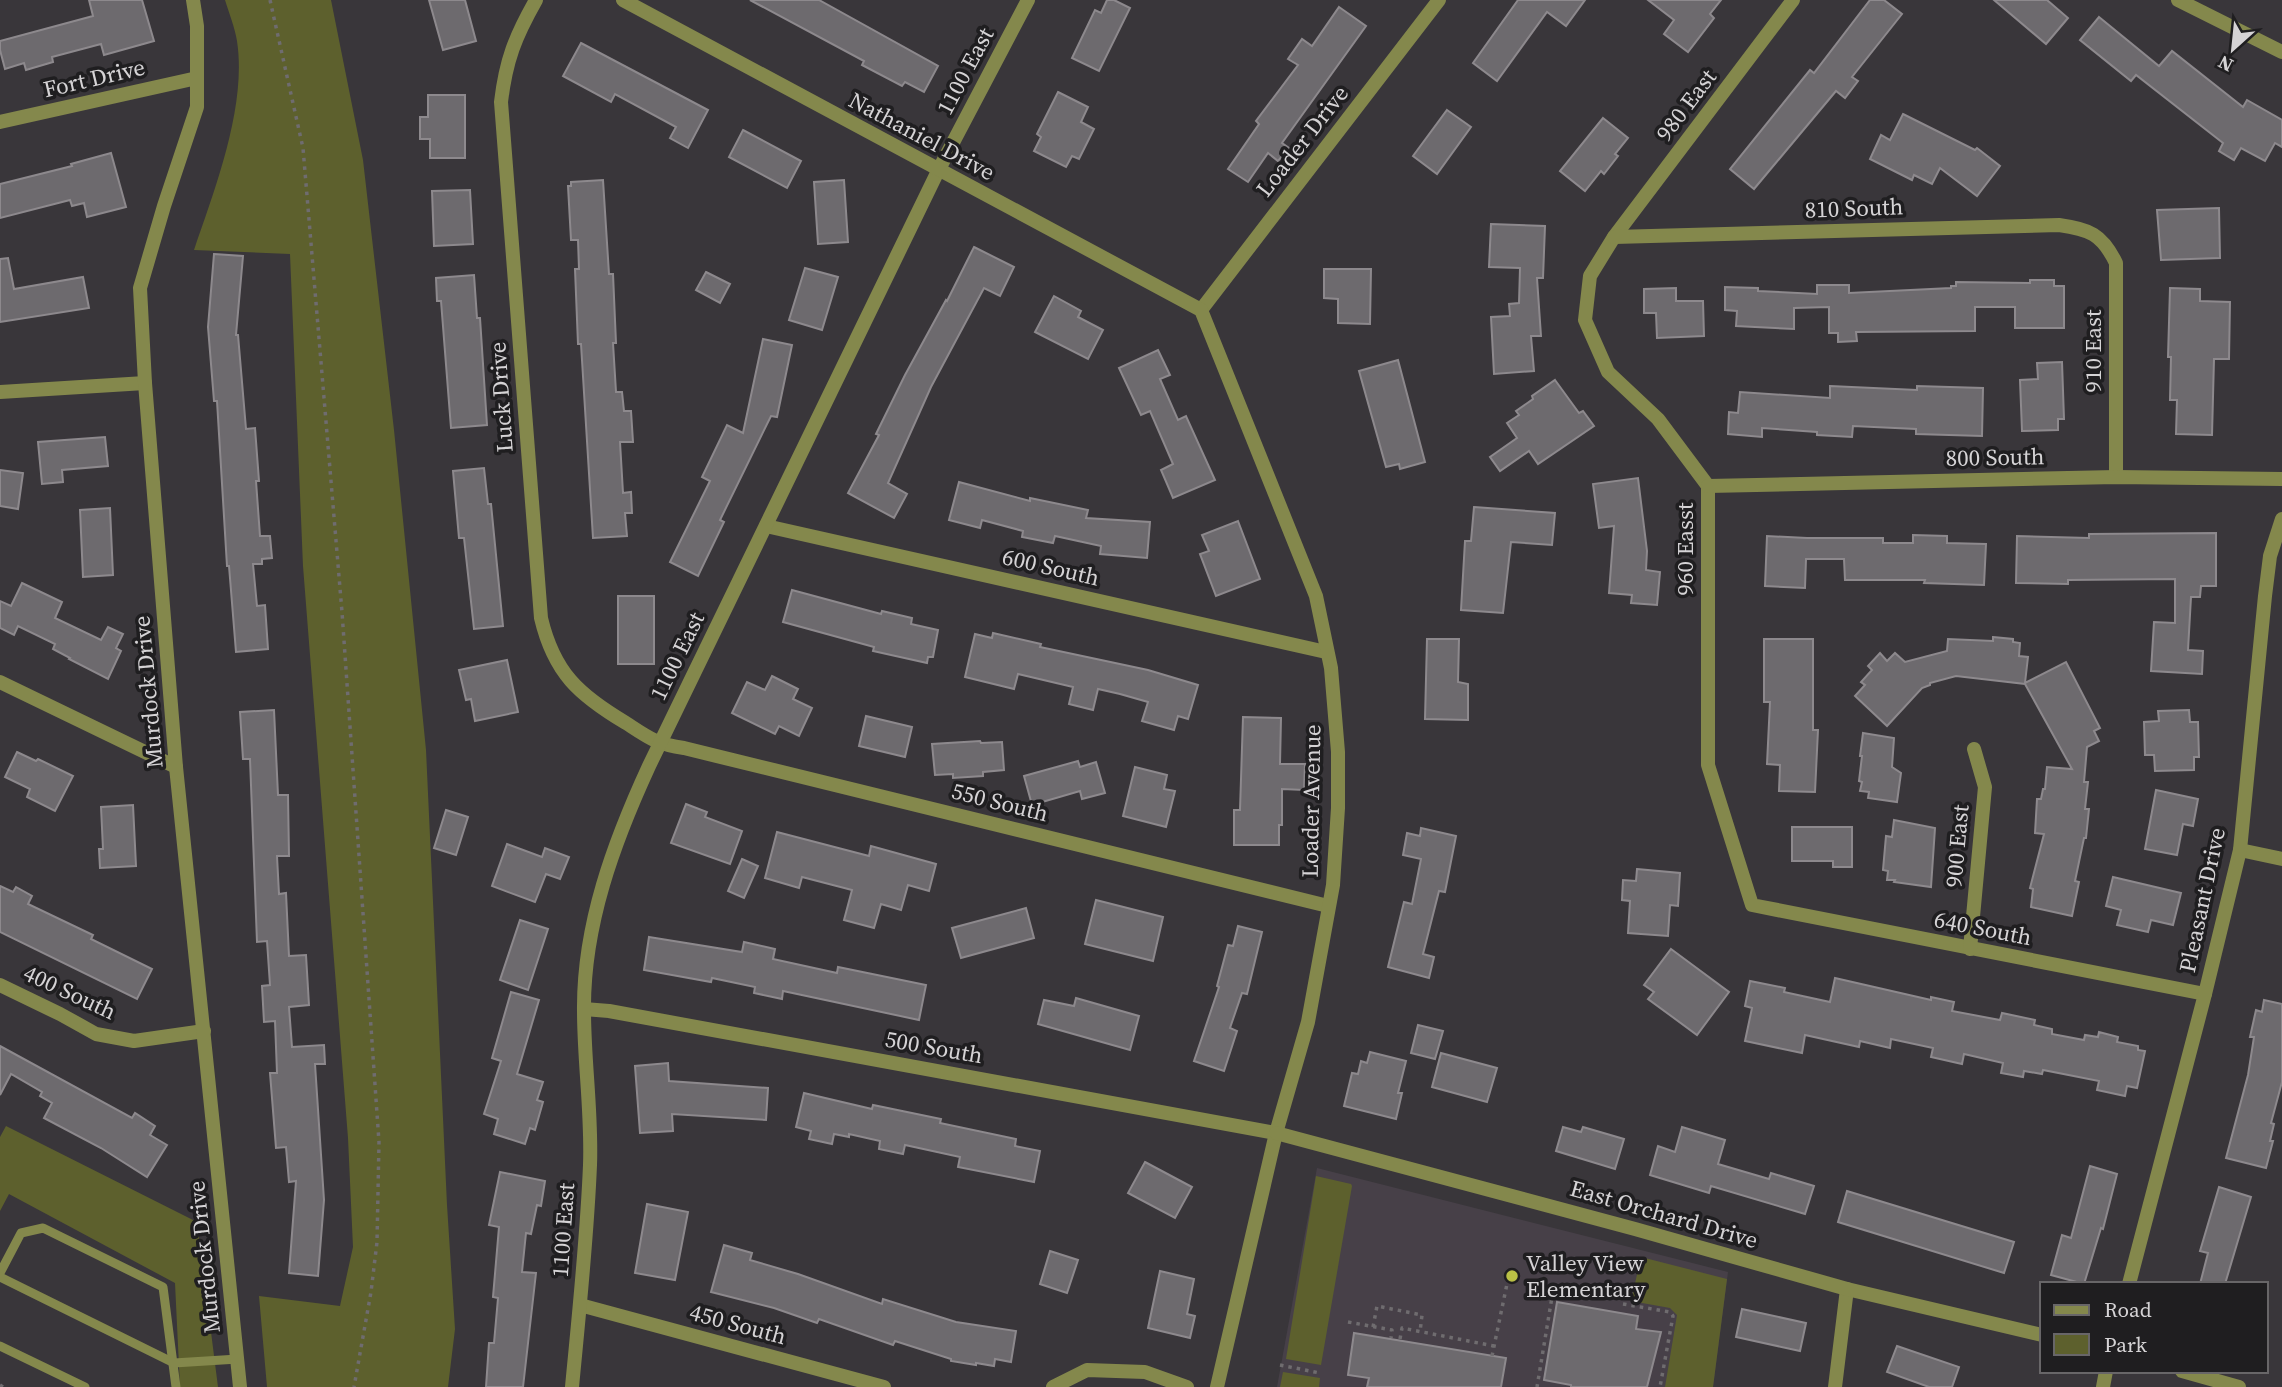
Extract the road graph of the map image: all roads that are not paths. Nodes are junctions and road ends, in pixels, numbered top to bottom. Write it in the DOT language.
graph roads {
  1 [pos="193,0"];
  2 [pos="536,0"];
  3 [pos="623,0"];
  4 [pos="1028,0"];
  5 [pos="1439,0"];
  6 [pos="1793,0"];
  7 [pos="2178,0"];
  8 [pos="2282,52"];
  9 [pos="197,78"];
  10 [pos="0,122"];
  11 [pos="938,171"];
  12 [pos="2094,234"];
  13 [pos="1614,237"];
  14 [pos="1201,310"];
  15 [pos="145,383"];
  16 [pos="0,391"];
  17 [pos="2116,477"];
  18 [pos="2282,479"];
  19 [pos="1708,486"];
  20 [pos="2282,519"];
  21 [pos="766,526"];
  22 [pos="1326,652"];
  23 [pos="0,682"];
  24 [pos="660,744"];
  25 [pos="1974,749"];
  26 [pos="177,766"];
  27 [pos="2240,850"];
  28 [pos="2282,859"];
  29 [pos="1752,905"];
  30 [pos="1328,906"];
  31 [pos="1970,948"];
  32 [pos="0,985"];
  33 [pos="2205,994"];
  34 [pos="584,1009"];
  35 [pos="204,1031"];
  36 [pos="1276,1133"];
  37 [pos="0,1275"];
  38 [pos="2130,1282"];
  39 [pos="1847,1289"];
  40 [pos="580,1305"];
  41 [pos="2040,1335"];
  42 [pos="0,1346"];
  43 [pos="238,1359"];
  44 [pos="174,1363"];
  45 [pos="2189,1373"];
  46 [pos="85,1387"];
  47 [pos="176,1387"];
  48 [pos="240,1387"];
  49 [pos="572,1387"];
  50 [pos="884,1387"];
  51 [pos="1053,1387"];
  52 [pos="1187,1387"];
  53 [pos="1217,1387"];
  54 [pos="1835,1387"];
  55 [pos="2239,1387"];
  1 -- 9 [label="street, Murdock Drive"];
  2 -- 24 [label="street, Luck Drive"];
  3 -- 11 [label="street, Nathaniel Drive"];
  4 -- 11 [label="street, 1100 East"];
  5 -- 14 [label="street, Loader Drive"];
  6 -- 13 [label="street, 980 East"];
  7 -- 8 [label="street"];
  9 -- 10 [label="street, Fort Drive"];
  9 -- 15 [label="street, Murdock Drive"];
  11 -- 14 [label="street, Nathaniel Drive"];
  11 -- 21 [label="street, 1100 East"];
  12 -- 13 [label="street, 810 South"];
  12 -- 17 [label="street, 910 East"];
  13 -- 19 [label="street, 960 Easst"];
  14 -- 22 [label="street, Loader Avenue"];
  15 -- 16 [label="street"];
  15 -- 26 [label="street, Murdock Drive"];
  17 -- 18 [label="street, 800 South"];
  17 -- 19 [label="street, 800 South"];
  19 -- 29 [label="street, 960 Easst"];
  20 -- 27 [label="street, Pleasant Drive"];
  21 -- 22 [label="street, 600 South"];
  21 -- 24 [label="street, 1100 East"];
  22 -- 30 [label="street, Loader Avenue"];
  23 -- 26 [label="street"];
  24 -- 30 [label="street, 550 South"];
  24 -- 34 [label="street, 1100 East"];
  25 -- 31 [label="street, 900 East"];
  26 -- 35 [label="street, Murdock Drive"];
  27 -- 28 [label="street"];
  27 -- 33 [label="street, Pleasant Drive"];
  29 -- 31 [label="street, 640 South"];
  30 -- 36 [label="street, Loader Avenue"];
  31 -- 33 [label="street, 640 South"];
  32 -- 35 [label="street, 400 South"];
  33 -- 38 [label="street, Pleasant Drive"];
  34 -- 36 [label="street, 500 South"];
  34 -- 40 [label="street, 1100 East"];
  35 -- 43 [label="street, Murdock Drive"];
  36 -- 39 [label="street, East Orchard Drive"];
  36 -- 53 [label="street, Loader Avenue"];
  37 -- 44 [label="lane"];
  37 -- 44 [label="lane"];
  39 -- 41 [label="street, East Orchard Drive"];
  39 -- 54 [label="street"];
  40 -- 49 [label="street, 1100 East"];
  40 -- 50 [label="street, 450 South"];
  42 -- 46 [label="lane"];
  43 -- 44 [label="lane"];
  43 -- 48 [label="street, Murdock Drive"];
  44 -- 47 [label="lane"];
  45 -- 55 [label="street"];
  51 -- 52 [label="street"];
}
